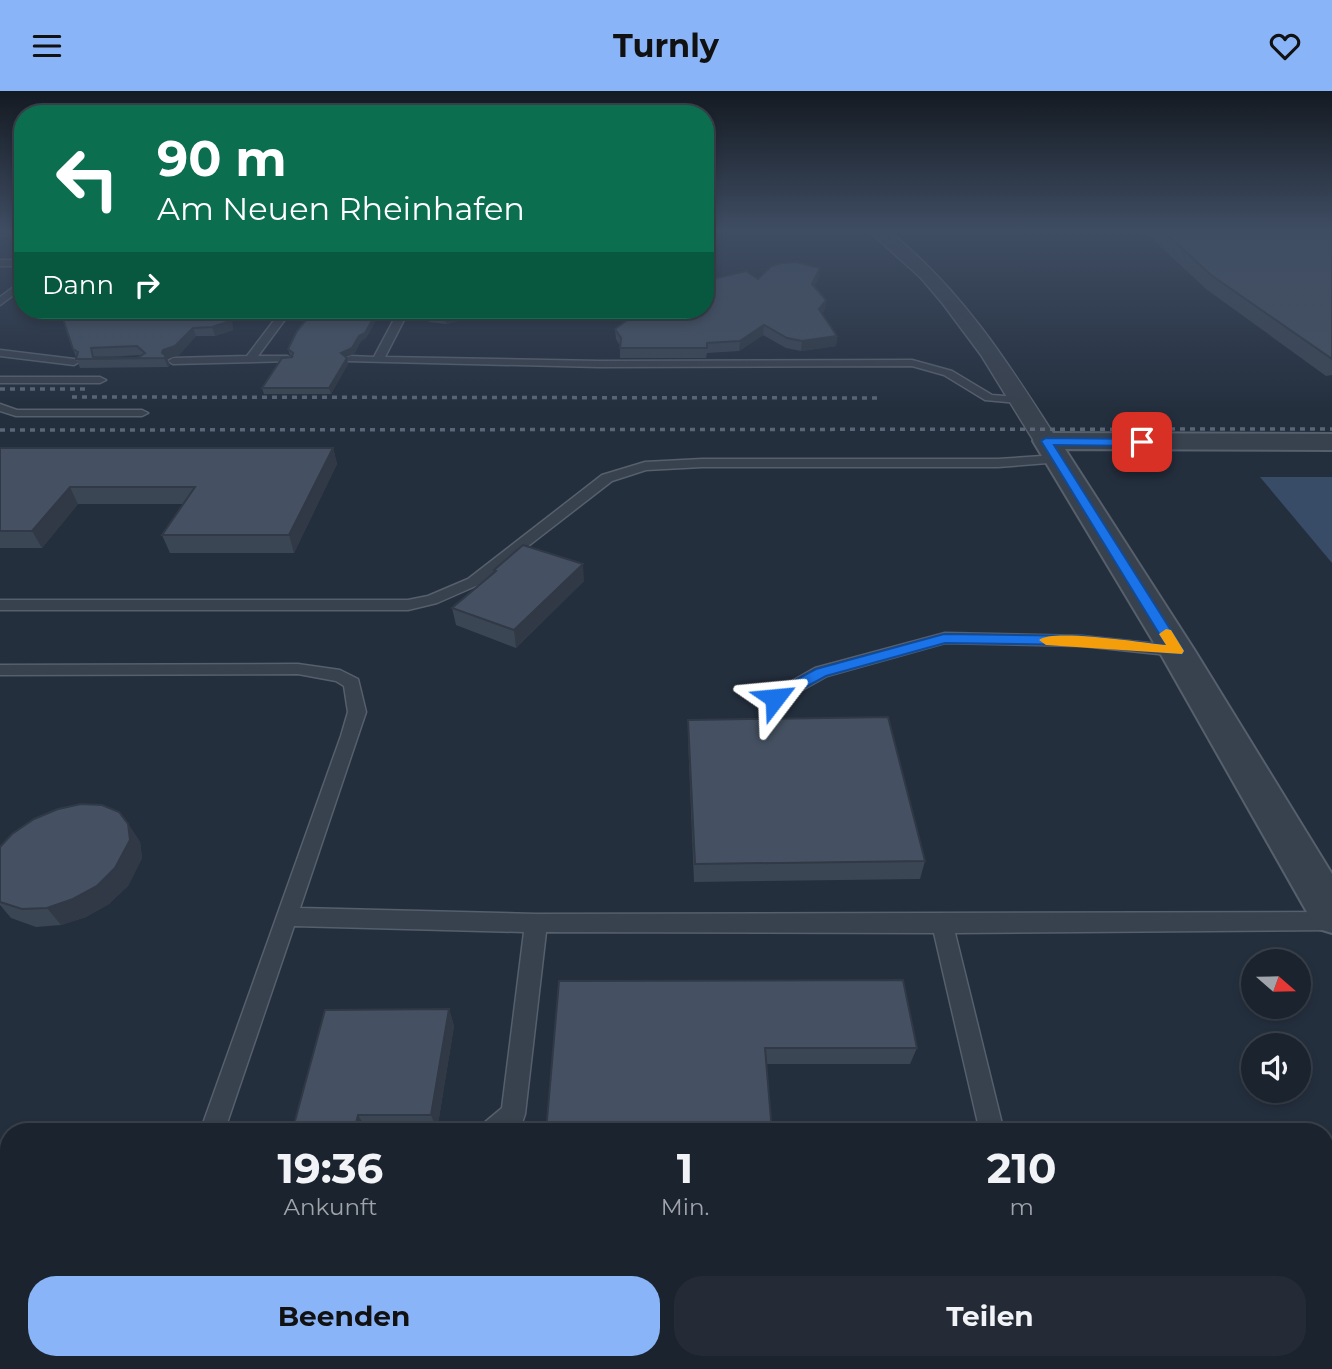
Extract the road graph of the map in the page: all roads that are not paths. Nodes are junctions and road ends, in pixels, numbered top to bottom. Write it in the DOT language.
graph roads {
  1 [pos="14,290"];
  2 [pos="943,290"];
  3 [pos="0,302"];
  4 [pos="280,319"];
  5 [pos="399,319"];
  6 [pos="0,353"];
  7 [pos="250,359"];
  8 [pos="287,359"];
  9 [pos="350,359"];
  10 [pos="378,360"];
  11 [pos="173,361"];
  12 [pos="74,362"];
  13 [pos="0,380"];
  14 [pos="100,380"];
  15 [pos="1019,400"];
  16 [pos="0,407"];
  17 [pos="142,413"];
  18 [pos="1332,442"];
  19 [pos="1052,450"];
  20 [pos="0,605"];
  21 [pos="1177,651"];
  22 [pos="0,670"];
  23 [pos="775,698"];
  24 [pos="1332,914"];
  25 [pos="287,917"];
  26 [pos="1332,921"];
  27 [pos="536,923"];
  28 [pos="942,923"];
  29 [pos="215,1123"];
  30 [pos="503,1123"];
  31 [pos="990,1123"];
  1 -- 3 [label="lane"];
  2 -- 15 [label="street"];
  4 -- 7 [label="lane"];
  5 -- 10 [label="lane"];
  6 -- 12 [label="lane"];
  7 -- 8 [label="lane"];
  7 -- 11 [label="lane"];
  9 -- 10 [label="lane"];
  10 -- 15 [label="lane"];
  13 -- 14 [label="lane"];
  15 -- 19 [label="street"];
  16 -- 17 [label="lane"];
  18 -- 19 [label="street"];
  19 -- 20 [label="lane"];
  19 -- 21 [label="street"];
  21 -- 23 [label="lane"];
  21 -- 24 [label="street"];
  22 -- 25 [label="lane"];
  25 -- 27 [label="lane"];
  25 -- 29 [label="lane"];
  26 -- 28 [label="lane"];
  27 -- 28 [label="lane"];
  27 -- 30 [label="lane"];
  28 -- 31 [label="lane"];
}
